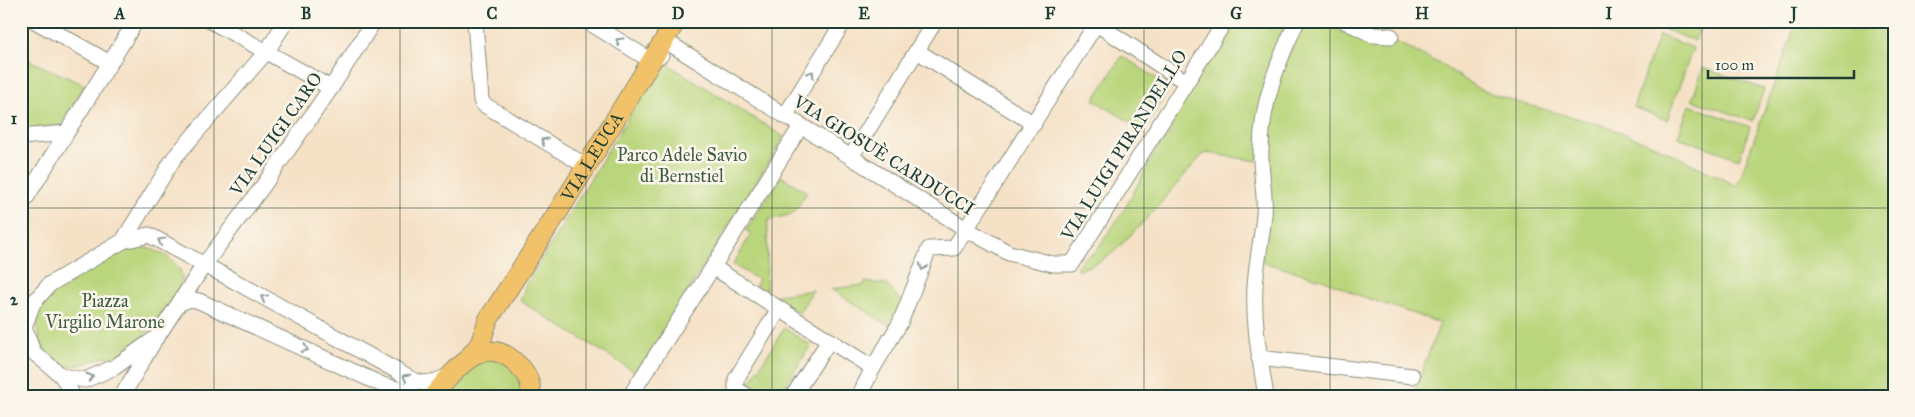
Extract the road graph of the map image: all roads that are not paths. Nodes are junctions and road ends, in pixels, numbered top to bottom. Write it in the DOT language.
graph roads {
  1 [pos="36,21"];
  2 [pos="136,21"];
  3 [pos="211,21"];
  4 [pos="286,21"];
  5 [pos="374,21"];
  6 [pos="475,21"];
  7 [pos="676,21"];
  8 [pos="844,21"];
  9 [pos="935,21"];
  10 [pos="1224,21"];
  11 [pos="1297,21"];
  12 [pos="1345,21"];
  13 [pos="588,22"];
  14 [pos="1095,22"];
  15 [pos="1391,36"];
  16 [pos="664,40"];
  17 [pos="916,51"];
  18 [pos="267,52"];
  19 [pos="686,53"];
  20 [pos="650,60"];
  21 [pos="110,62"];
  22 [pos="1186,82"];
  23 [pos="331,88"];
  24 [pos="785,116"];
  25 [pos="1034,124"];
  26 [pos="801,126"];
  27 [pos="66,133"];
  28 [pos="21,137"];
  29 [pos="851,157"];
  30 [pos="586,166"];
  31 [pos="21,206"];
  32 [pos="966,229"];
  33 [pos="123,242"];
  34 [pos="1072,264"];
  35 [pos="204,265"];
  36 [pos="713,267"];
  37 [pos="508,290"];
  38 [pos="33,303"];
  39 [pos="180,303"];
  40 [pos="779,309"];
  41 [pos="21,315"];
  42 [pos="157,337"];
  43 [pos="829,341"];
  44 [pos="27,350"];
  45 [pos="504,353"];
  46 [pos="469,357"];
  47 [pos="1259,358"];
  48 [pos="872,368"];
  49 [pos="452,375"];
  50 [pos="62,376"];
  51 [pos="1412,376"];
  52 [pos="391,391"];
  53 [pos="73,396"];
  54 [pos="122,396"];
  55 [pos="413,396"];
  56 [pos="432,396"];
  57 [pos="530,396"];
  58 [pos="630,396"];
  59 [pos="747,396"];
  60 [pos="793,396"];
  61 [pos="859,396"];
  62 [pos="1266,396"];
  1 -- 21 [label="street"];
  2 -- 21 [label="street"];
  3 -- 18 [label="street"];
  4 -- 18 [label="street"];
  5 -- 23 [label="street, VIA LUIGI CARO"];
  30 -- 6 [label="street, one-way"];
  7 -- 16 [label="main road, VIA LEUCA"];
  24 -- 8 [label="street, one-way"];
  9 -- 17 [label="street"];
  10 -- 22 [label="street, VIA LUIGI PIRANDELLO"];
  11 -- 47 [label="street"];
  12 -- 15 [label="street"];
  20 -- 13 [label="street, one-way"];
  14 -- 22 [label="street"];
  14 -- 25 [label="street"];
  16 -- 19 [label="street, VIA GIOSUÈ CARDUCCI"];
  16 -- 20 [label="main road, VIA LEUCA"];
  17 -- 25 [label="street"];
  17 -- 29 [label="street"];
  18 -- 23 [label="street"];
  18 -- 33 [label="street"];
  19 -- 20 [label="street"];
  19 -- 24 [label="street, VIA GIOSUÈ CARDUCCI"];
  20 -- 30 [label="main road, VIA LEUCA"];
  21 -- 27 [label="street"];
  22 -- 34 [label="street, VIA LUIGI PIRANDELLO"];
  23 -- 35 [label="street, VIA LUIGI CARO"];
  24 -- 26 [label="street, VIA GIOSUÈ CARDUCCI"];
  25 -- 32 [label="street"];
  26 -- 29 [label="street, VIA GIOSUÈ CARDUCCI"];
  26 -- 36 [label="street"];
  27 -- 28 [label="street"];
  27 -- 31 [label="street"];
  29 -- 32 [label="street, VIA GIOSUÈ CARDUCCI"];
  30 -- 37 [label="main road, VIA LEUCA"];
  32 -- 34 [label="street, VIA GIOSUÈ CARDUCCI"];
  32 -- 48 [label="street, one-way"];
  35 -- 33 [label="street, one-way"];
  33 -- 38 [label="street"];
  35 -- 39 [label="street"];
  49 -- 35 [label="street, one-way"];
  36 -- 40 [label="street"];
  36 -- 58 [label="street"];
  37 -- 45 [label="main road, VIA LEUCA"];
  37 -- 46 [label="main road, VIA LEUCA"];
  38 -- 41 [label="street"];
  38 -- 44 [label="street"];
  39 -- 42 [label="street"];
  39 -- 52 [label="street, one-way"];
  40 -- 43 [label="street"];
  40 -- 59 [label="street"];
  50 -- 42 [label="street, one-way"];
  42 -- 54 [label="street"];
  43 -- 48 [label="street"];
  43 -- 60 [label="street"];
  44 -- 50 [label="street"];
  45 -- 46 [label="main road"];
  45 -- 57 [label="main road"];
  46 -- 49 [label="main road, VIA LEUCA"];
  47 -- 51 [label="street"];
  47 -- 62 [label="street"];
  48 -- 61 [label="street"];
  49 -- 56 [label="main road, VIA LEUCA"];
  50 -- 53 [label="street"];
  52 -- 55 [label="street"];
}
